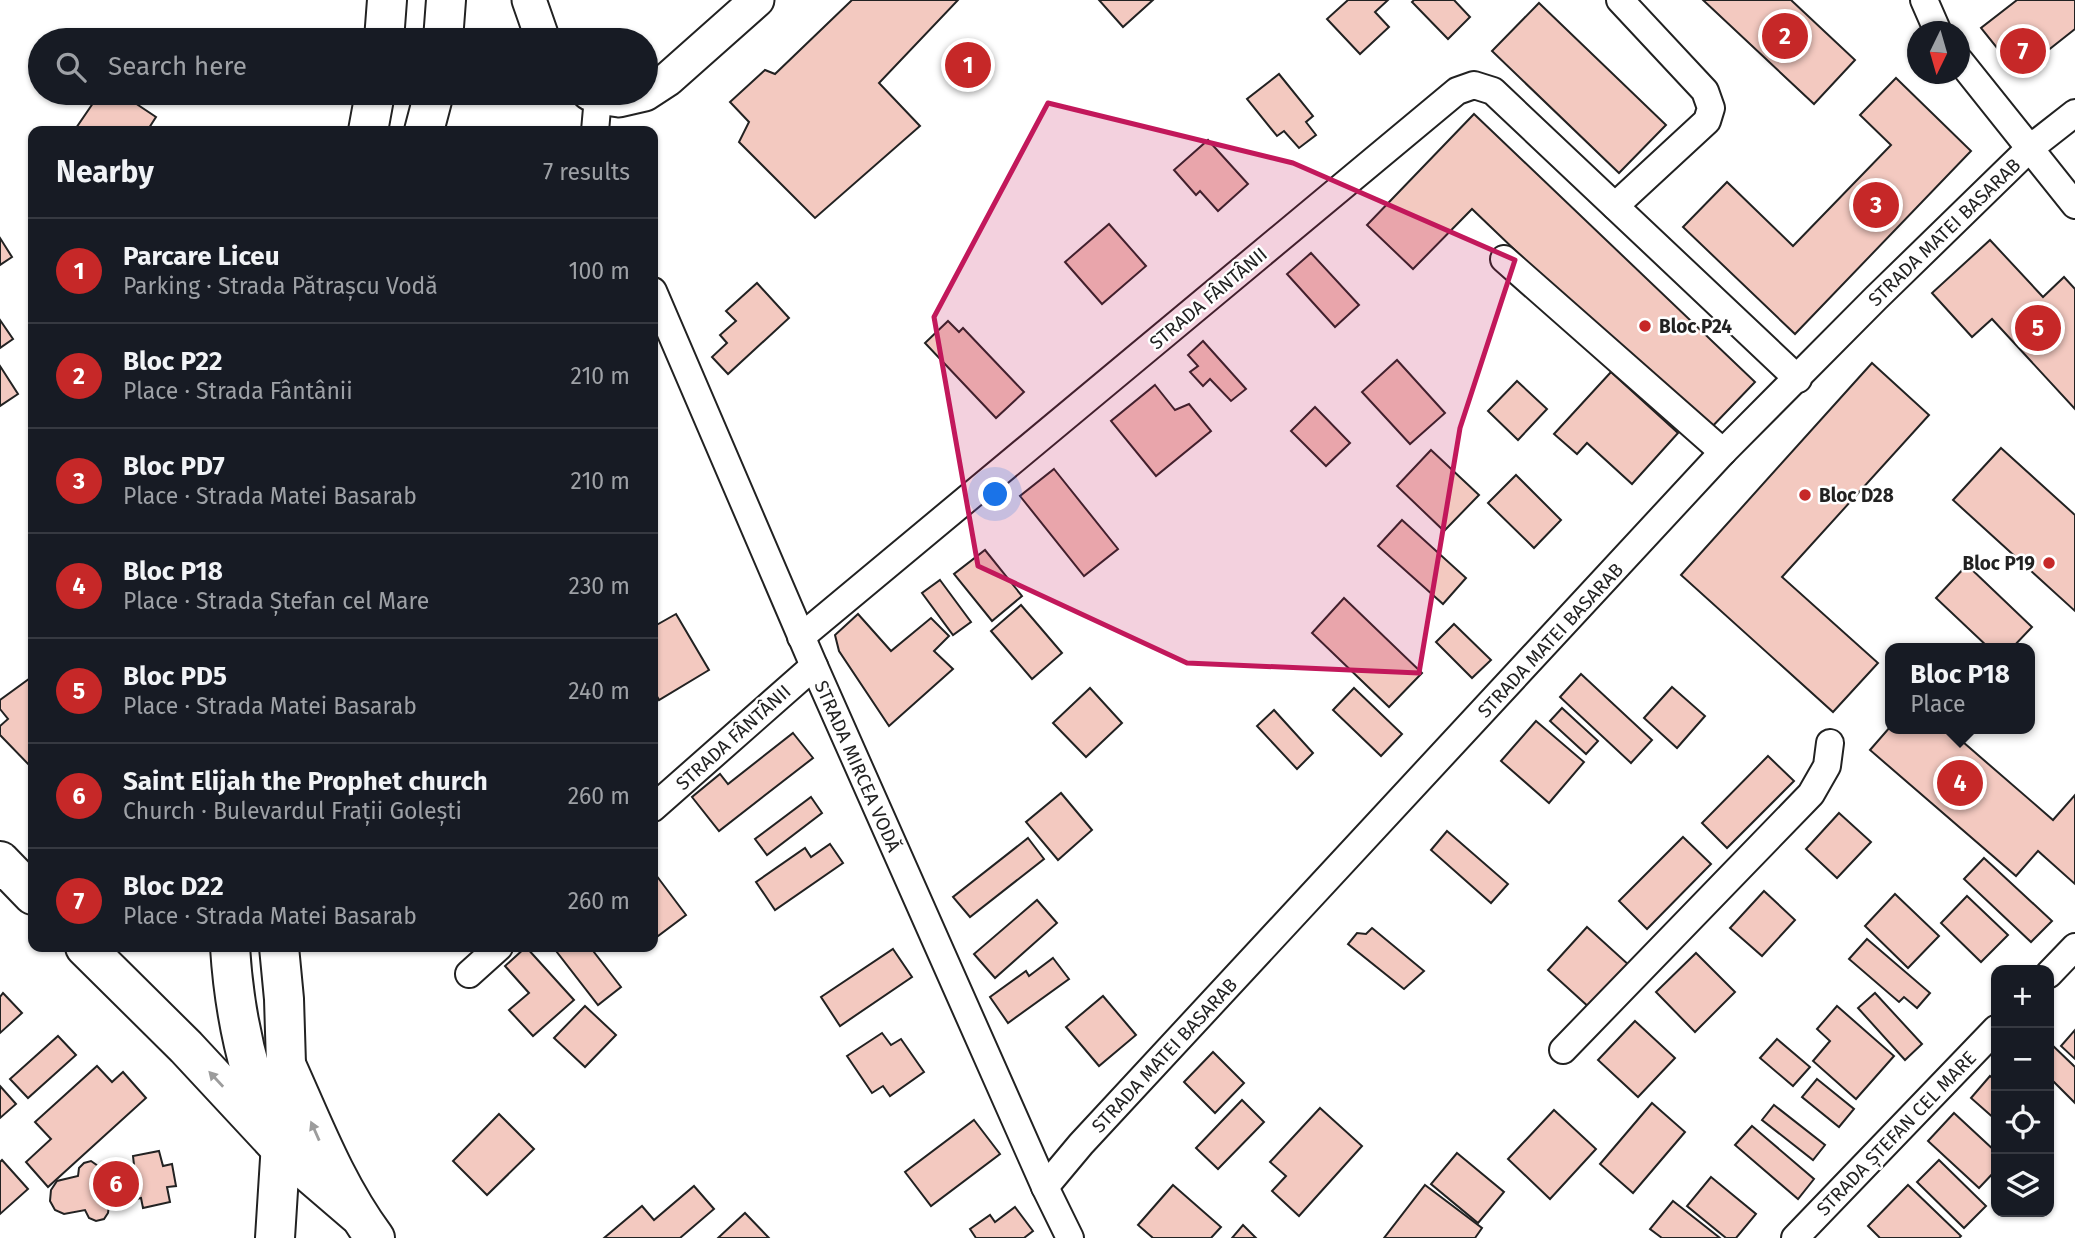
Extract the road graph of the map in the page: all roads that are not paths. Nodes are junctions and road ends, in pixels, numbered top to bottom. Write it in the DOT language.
graph roads {
  1 [pos="387,0"];
  2 [pos="446,0"];
  3 [pos="529,0"];
  4 [pos="757,0"];
  5 [pos="1620,0"];
  6 [pos="1924,0"];
  7 [pos="1933,21"];
  8 [pos="385,28"];
  9 [pos="444,28"];
  10 [pos="539,28"];
  11 [pos="1970,75"];
  12 [pos="658,86"];
  13 [pos="373,105"];
  14 [pos="431,105"];
  15 [pos="594,105"];
  16 [pos="2075,113"];
  17 [pos="369,126"];
  18 [pos="425,126"];
  19 [pos="595,126"];
  20 [pos="2029,149"];
  21 [pos="2075,205"];
  22 [pos="1615,206"];
  23 [pos="1504,259"];
  24 [pos="658,303"];
  25 [pos="1798,379"];
  26 [pos="1723,452"];
  27 [pos="802,637"];
  28 [pos="814,666"];
  29 [pos="1830,743"];
  30 [pos="658,804"];
  31 [pos="0,861"];
  32 [pos="28,890"];
  33 [pos="2075,947"];
  34 [pos="90,952"];
  35 [pos="231,952"];
  36 [pos="279,952"];
  37 [pos="493,952"];
  38 [pos="2054,970"];
  39 [pos="469,974"];
  40 [pos="1991,1034"];
  41 [pos="1563,1050"];
  42 [pos="286,1063"];
  43 [pos="279,1147"];
  44 [pos="1045,1187"];
  45 [pos="366,1226"];
  46 [pos="275,1238"];
  47 [pos="1070,1238"];
  48 [pos="1795,1238"];
  1 -- 8 [label="main road"];
  2 -- 9 [label="main road"];
  3 -- 10 [label="street"];
  4 -- 12 [label="street"];
  5 -- 22 [label="street"];
  6 -- 7 [label="street"];
  11 -- 20 [label="street"];
  13 -- 17 [label="main road"];
  14 -- 18 [label="main road"];
  15 -- 19 [label="street"];
  16 -- 20 [label="street, STRADA MATEI BASARAB"];
  20 -- 21 [label="street"];
  20 -- 25 [label="street, STRADA MATEI BASARAB"];
  22 -- 25 [label="street, STRADA FÂNTÂNII"];
  22 -- 27 [label="street, STRADA FÂNTÂNII"];
  23 -- 26 [label="street"];
  24 -- 27 [label="street, STRADA MIRCEA VODĂ"];
  25 -- 26 [label="street, STRADA MATEI BASARAB"];
  26 -- 44 [label="street, STRADA MATEI BASARAB"];
  27 -- 28 [label="street, STRADA MIRCEA VODĂ"];
  28 -- 30 [label="street, STRADA FÂNTÂNII"];
  28 -- 44 [label="street, STRADA MIRCEA VODĂ"];
  29 -- 41 [label="street"];
  31 -- 32 [label="main road"];
  33 -- 38 [label="street"];
  43 -- 34 [label="main road, one-way"];
  35 -- 43 [label="main road"];
  36 -- 42 [label="main road"];
  37 -- 39 [label="street"];
  40 -- 48 [label="street, STRADA ȘTEFAN CEL MARE"];
  42 -- 43 [label="main road"];
  45 -- 42 [label="main road, one-way"];
  43 -- 45 [label="main road"];
  43 -- 46 [label="main road"];
  44 -- 47 [label="street, STRADA MIRCEA VODĂ"];
}
